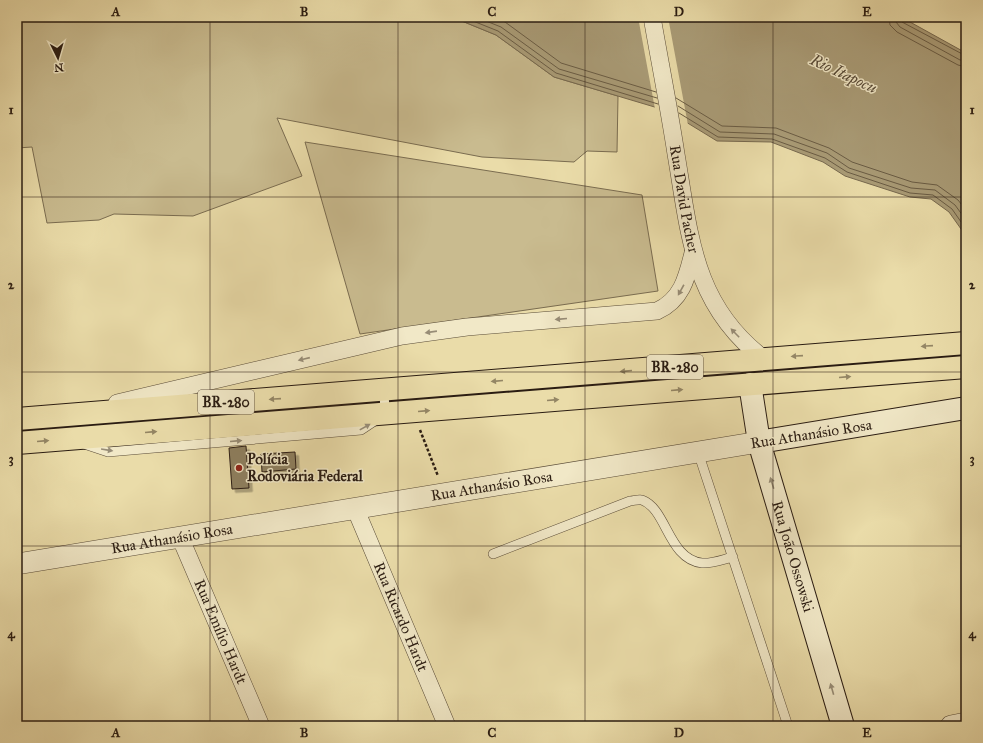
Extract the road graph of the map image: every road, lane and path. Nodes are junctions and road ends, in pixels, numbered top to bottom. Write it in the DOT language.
graph roads {
  1 [pos="652,17"];
  2 [pos="693,253"];
  3 [pos="966,344"];
  4 [pos="764,359"];
  5 [pos="966,367"];
  6 [pos="750,384"];
  7 [pos="384,390"];
  8 [pos="966,408"];
  9 [pos="394,413"];
  10 [pos="68,415"];
  11 [pos="17,419"];
  12 [pos="760,442"];
  13 [pos="17,443"];
  14 [pos="698,452"];
  15 [pos="443,494"];
  16 [pos="355,508"];
  17 [pos="180,537"];
  18 [pos="493,554"];
  19 [pos="733,557"];
  20 [pos="17,564"];
  21 [pos="966,723"];
  22 [pos="261,726"];
  23 [pos="447,726"];
  24 [pos="788,726"];
  25 [pos="843,726"];
  26 [pos="951,726"];
  1 -- 2 [label="street, Rua David Pacher"];
  4 -- 2 [label="street, Rua David Pacher, one-way"];
  2 -- 10 [label="street, one-way"];
  3 -- 4 [label="highway, BR-280, one-way"];
  4 -- 7 [label="highway, BR-280, one-way"];
  6 -- 5 [label="highway, BR-280, one-way"];
  9 -- 6 [label="highway, BR-280, one-way"];
  6 -- 12 [label="main road, Rua João Ossowski"];
  7 -- 9 [label="lane"];
  7 -- 10 [label="highway, BR-280, one-way"];
  8 -- 12 [label="main road, Rua Athanásio Rosa"];
  13 -- 9 [label="highway, BR-280, one-way"];
  9 -- 15 [label="path"];
  10 -- 11 [label="highway, BR-280"];
  12 -- 14 [label="street, Rua Athanásio Rosa"];
  25 -- 12 [label="main road, Rua João Ossowski, one-way"];
  14 -- 15 [label="street, Rua Athanásio Rosa"];
  14 -- 19 [label="lane"];
  15 -- 16 [label="street, Rua Athanásio Rosa"];
  16 -- 17 [label="street, Rua Athanásio Rosa"];
  16 -- 23 [label="street, Rua Ricardo Hardt"];
  17 -- 20 [label="street, Rua Athanásio Rosa"];
  17 -- 22 [label="street, Rua Emílio Hardt"];
  18 -- 19 [label="lane"];
  19 -- 24 [label="lane"];
  21 -- 26 [label="street"];
}
